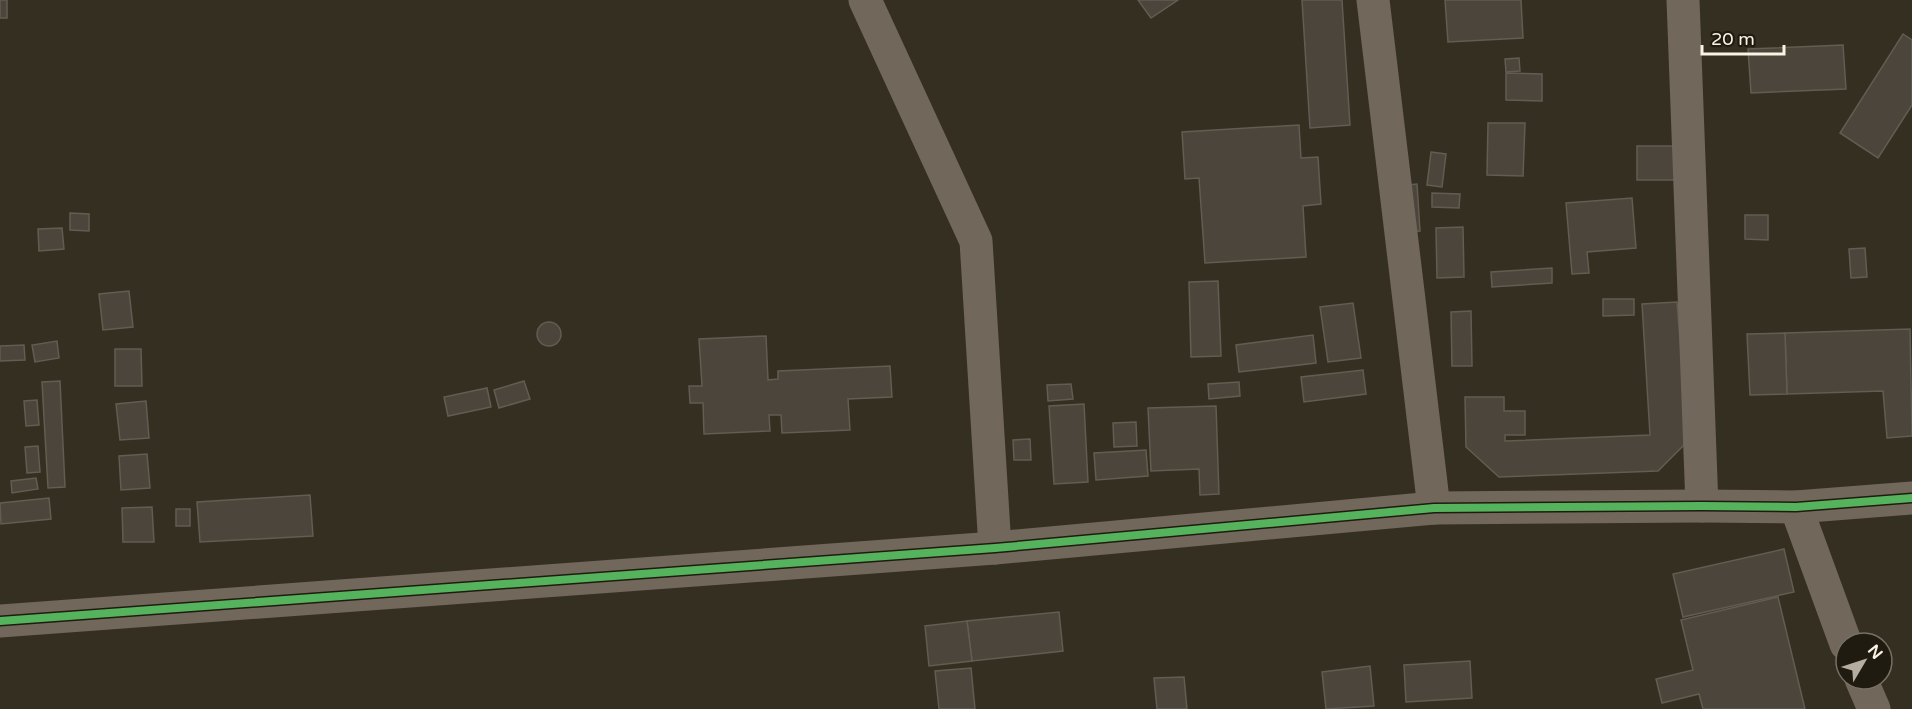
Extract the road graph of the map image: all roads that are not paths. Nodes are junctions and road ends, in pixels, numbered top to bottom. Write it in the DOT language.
graph roads {
  1 [pos="858,0"];
  2 [pos="865,0"];
  3 [pos="1373,0"];
  4 [pos="1683,0"];
  5 [pos="1912,498"];
  6 [pos="1702,506"];
  7 [pos="1796,507"];
  8 [pos="1434,508"];
  9 [pos="995,548"];
  10 [pos="0,621"];
  11 [pos="1841,631"];
  12 [pos="1866,691"];
  13 [pos="1874,709"];
  1 -- 2 [label="street"];
  2 -- 9 [label="street"];
  3 -- 8 [label="street"];
  4 -- 6 [label="street"];
  5 -- 7 [label="street"];
  6 -- 7 [label="street"];
  6 -- 8 [label="street"];
  7 -- 11 [label="street"];
  8 -- 9 [label="street"];
  9 -- 10 [label="street"];
  12 -- 13 [label="street"];
}
